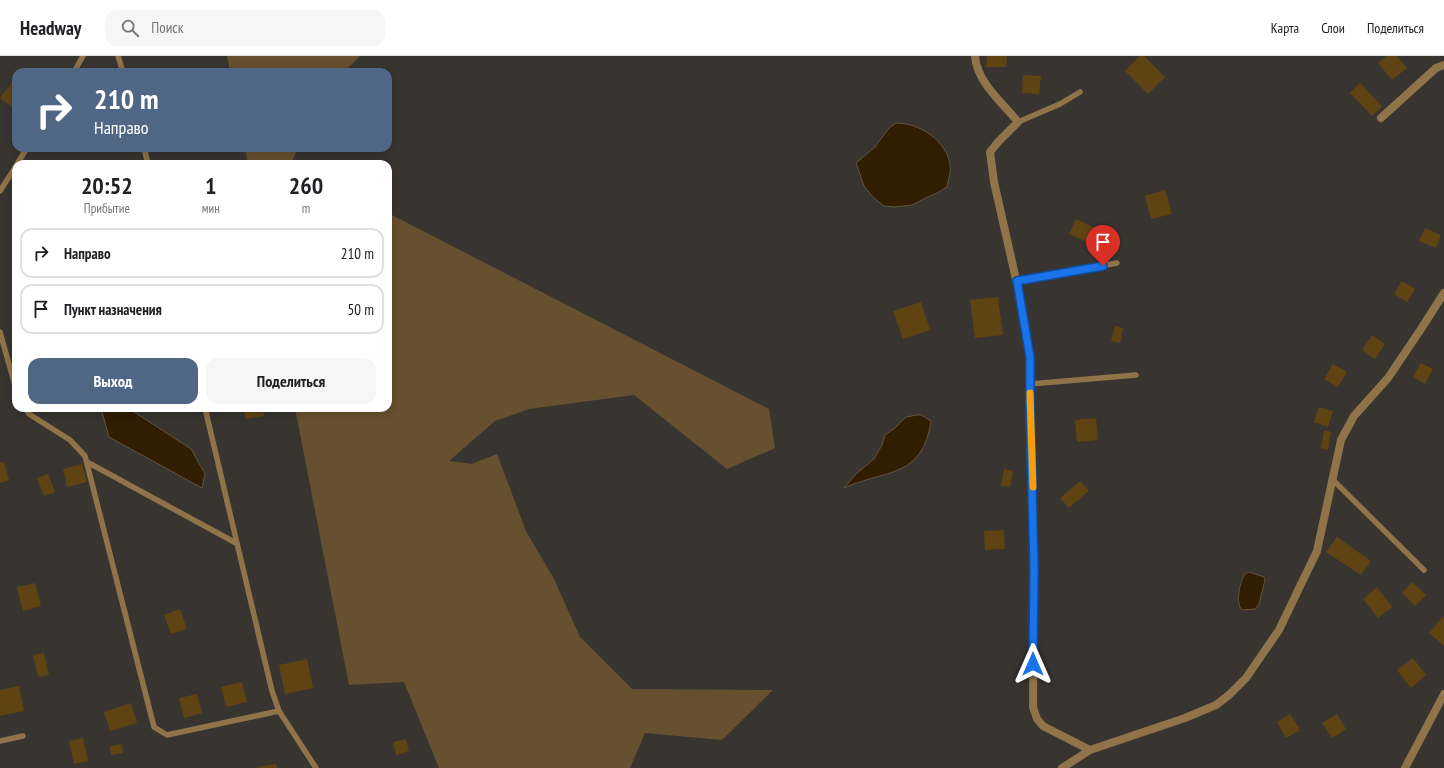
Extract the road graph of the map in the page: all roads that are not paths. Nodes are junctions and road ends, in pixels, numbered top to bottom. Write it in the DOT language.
graph roads {
  1 [pos="83,56"];
  2 [pos="118,56"];
  3 [pos="975,56"];
  4 [pos="1444,65"];
  5 [pos="76,68"];
  6 [pos="122,68"];
  7 [pos="1080,92"];
  8 [pos="1381,118"];
  9 [pos="1018,122"];
  10 [pos="12,172"];
  11 [pos="0,192"];
  12 [pos="1117,263"];
  13 [pos="1017,281"];
  14 [pos="1444,293"];
  15 [pos="0,332"];
  16 [pos="1136,375"];
  17 [pos="12,376"];
  18 [pos="1030,384"];
  19 [pos="28,412"];
  20 [pos="206,412"];
  21 [pos="87,462"];
  22 [pos="1332,479"];
  23 [pos="236,543"];
  24 [pos="1424,570"];
  25 [pos="1444,694"];
  26 [pos="279,711"];
  27 [pos="23,736"];
  28 [pos="0,741"];
  29 [pos="1090,750"];
  30 [pos="316,768"];
  31 [pos="1062,768"];
  32 [pos="1405,768"];
  1 -- 5 [label="lane"];
  2 -- 6 [label="lane"];
  3 -- 9 [label="street"];
  4 -- 8 [label="street"];
  7 -- 9 [label="lane"];
  9 -- 13 [label="street"];
  10 -- 11 [label="lane"];
  12 -- 13 [label="lane"];
  13 -- 18 [label="street"];
  14 -- 22 [label="street"];
  15 -- 17 [label="lane"];
  16 -- 18 [label="lane"];
  18 -- 29 [label="street"];
  19 -- 21 [label="lane"];
  20 -- 23 [label="lane"];
  21 -- 23 [label="lane"];
  21 -- 26 [label="lane"];
  22 -- 24 [label="lane"];
  22 -- 29 [label="street"];
  23 -- 26 [label="lane"];
  25 -- 32 [label="street"];
  26 -- 30 [label="lane"];
  27 -- 28 [label="lane"];
  29 -- 31 [label="street"];
}
